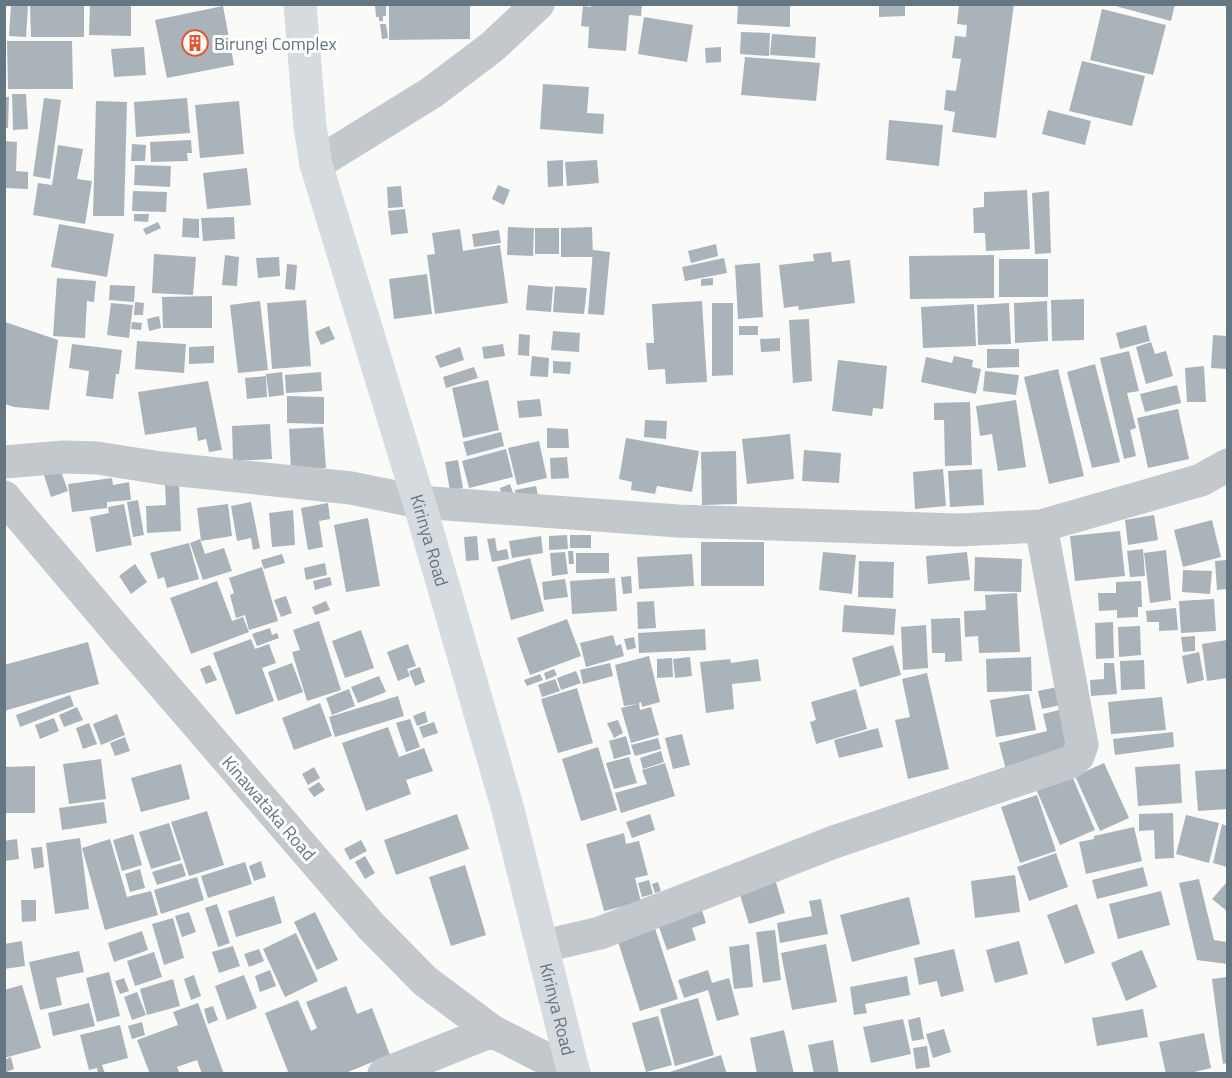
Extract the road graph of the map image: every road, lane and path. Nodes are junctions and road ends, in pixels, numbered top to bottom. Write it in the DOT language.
graph roads {
  1 [pos="300,4"];
  2 [pos="538,4"];
  3 [pos="316,164"];
  4 [pos="4,462"];
  5 [pos="1227,465"];
  6 [pos="4,498"];
  7 [pos="419,502"];
  8 [pos="1041,526"];
  9 [pos="544,946"];
  10 [pos="492,1031"];
  11 [pos="574,1073"];
  12 [pos="384,1074"];
  1 -- 3 [label="main road, Kirinya Road"];
  2 -- 3 [label="street"];
  3 -- 7 [label="main road, Kirinya Road"];
  4 -- 7 [label="street"];
  5 -- 8 [label="street"];
  6 -- 10 [label="street, Kinawataka Road"];
  7 -- 8 [label="street"];
  7 -- 9 [label="main road, Kirinya Road"];
  8 -- 9 [label="street"];
  9 -- 11 [label="main road, Kirinya Road"];
  10 -- 11 [label="street, Kinawataka Road"];
  10 -- 12 [label="street"];
}
